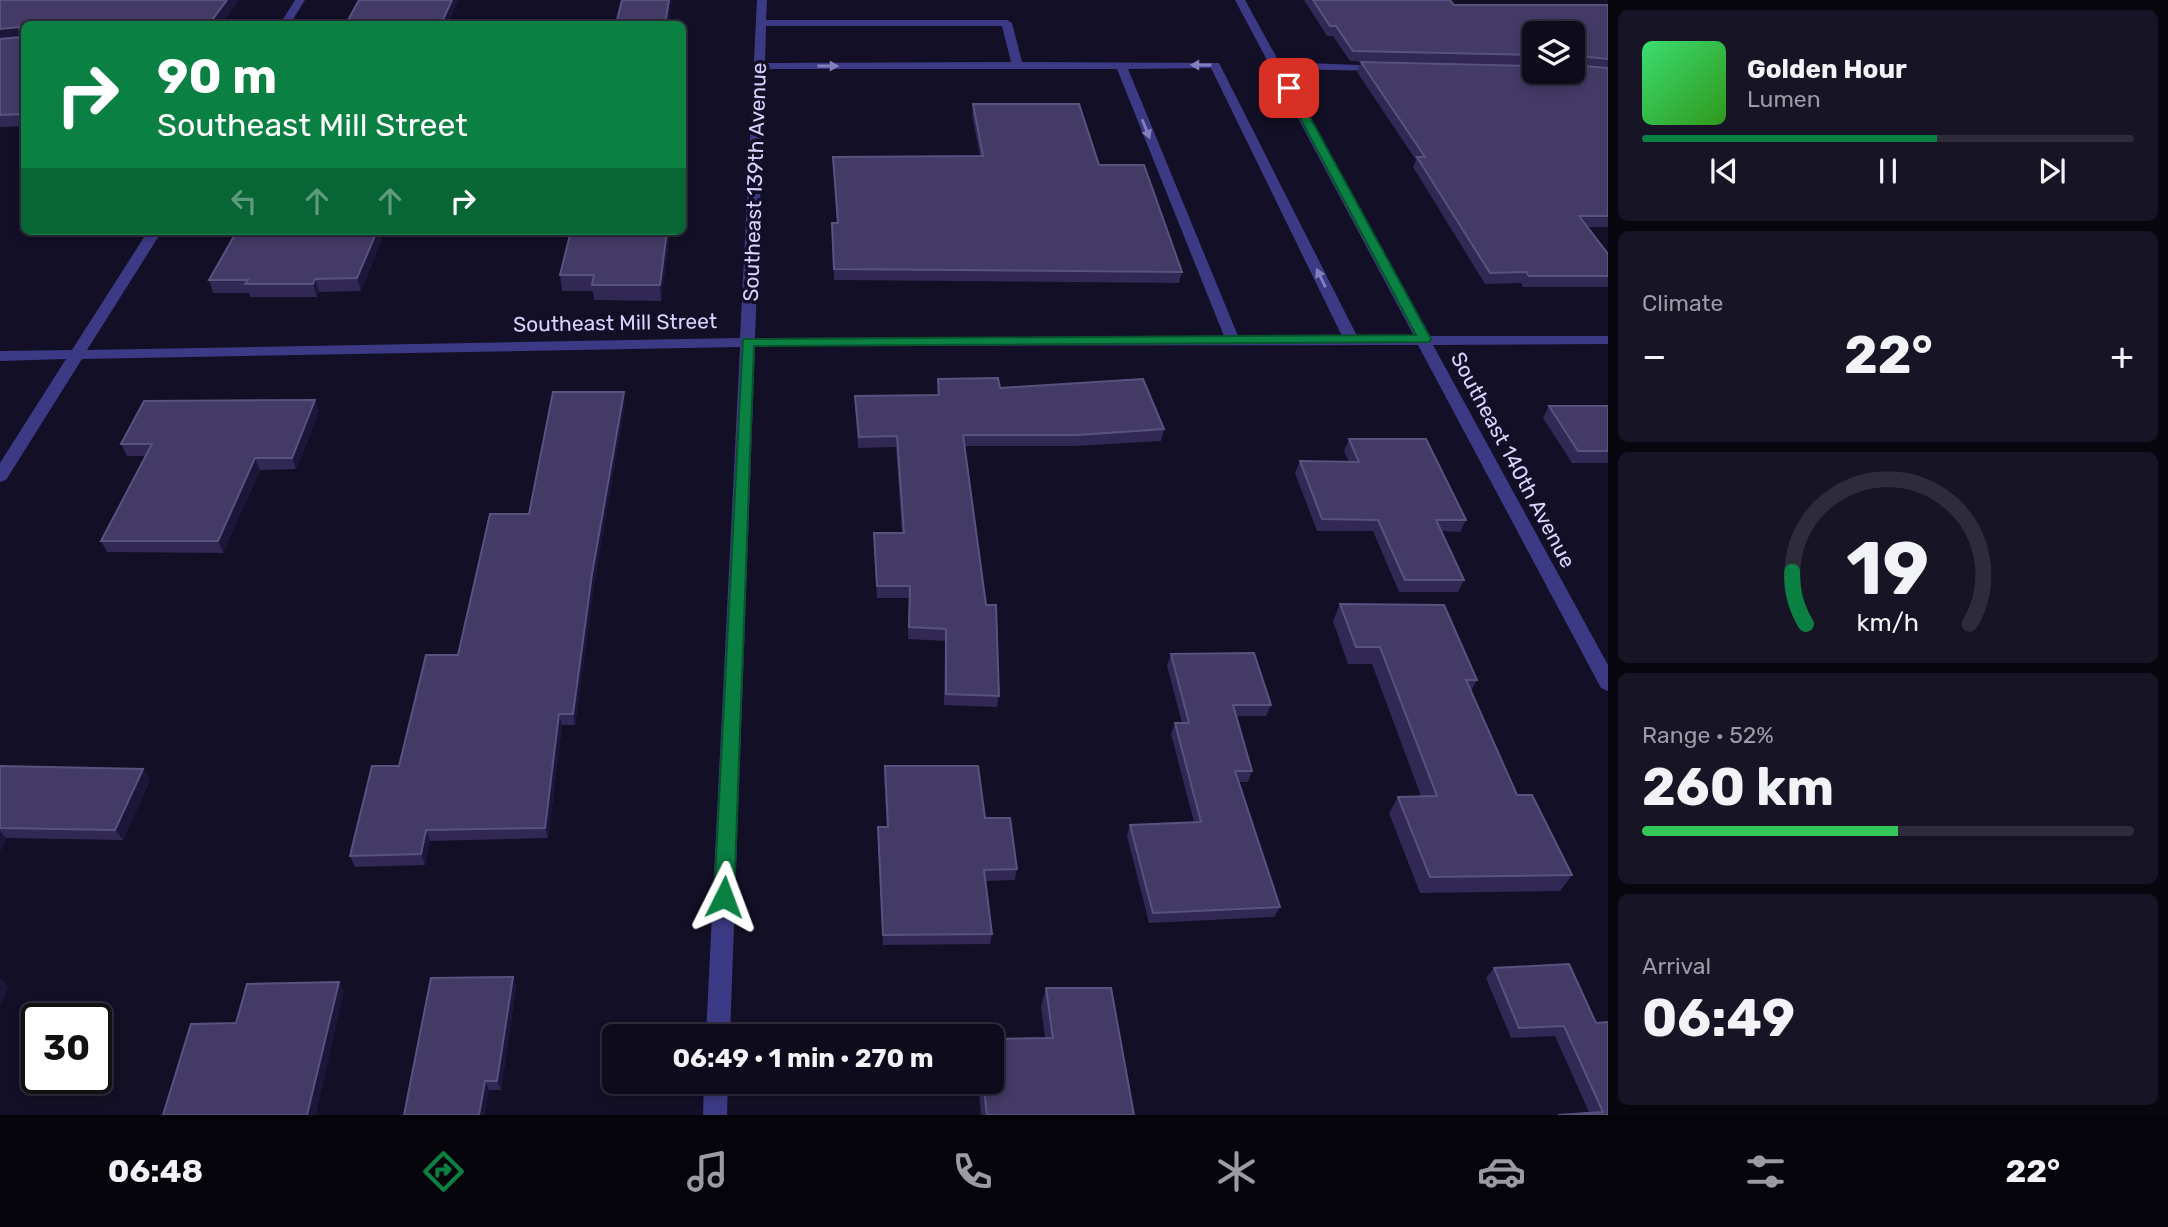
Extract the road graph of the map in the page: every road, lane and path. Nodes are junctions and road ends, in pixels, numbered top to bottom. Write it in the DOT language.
graph roads {
  1 [pos="300,0"];
  2 [pos="762,0"];
  3 [pos="1240,0"];
  4 [pos="287,21"];
  5 [pos="761,23"];
  6 [pos="1017,65"];
  7 [pos="1121,65"];
  8 [pos="1277,65"];
  9 [pos="760,66"];
  10 [pos="1396,68"];
  11 [pos="153,235"];
  12 [pos="1232,339"];
  13 [pos="1351,339"];
  14 [pos="1425,339"];
  15 [pos="1608,340"];
  16 [pos="748,342"];
  17 [pos="0,356"];
  18 [pos="77,356"];
  19 [pos="0,476"];
  20 [pos="1608,683"];
  21 [pos="719,1024"];
  22 [pos="716,1094"];
  23 [pos="715,1115"];
  1 -- 4 [label="street"];
  2 -- 5 [label="street, Southeast 139th Avenue"];
  3 -- 8 [label="street, Southeast 140th Avenue"];
  5 -- 6 [label="street"];
  5 -- 9 [label="street, Southeast 139th Avenue"];
  6 -- 7 [label="street"];
  9 -- 6 [label="street, one-way"];
  7 -- 12 [label="street, one-way"];
  13 -- 7 [label="street, one-way"];
  8 -- 10 [label="street"];
  8 -- 14 [label="street, Southeast 140th Avenue"];
  9 -- 16 [label="street, Southeast 139th Avenue"];
  11 -- 18 [label="street"];
  12 -- 13 [label="street, Southeast Mill Street"];
  12 -- 16 [label="street, Southeast Mill Street"];
  13 -- 14 [label="street, Southeast Mill Street"];
  14 -- 15 [label="street, Southeast Mill Street"];
  14 -- 20 [label="street, Southeast 140th Avenue"];
  16 -- 18 [label="street, Southeast Mill Street"];
  16 -- 21 [label="street, Southeast 139th Avenue"];
  17 -- 18 [label="street, Southeast Mill Street"];
  18 -- 19 [label="street"];
  22 -- 23 [label="street"];
}
